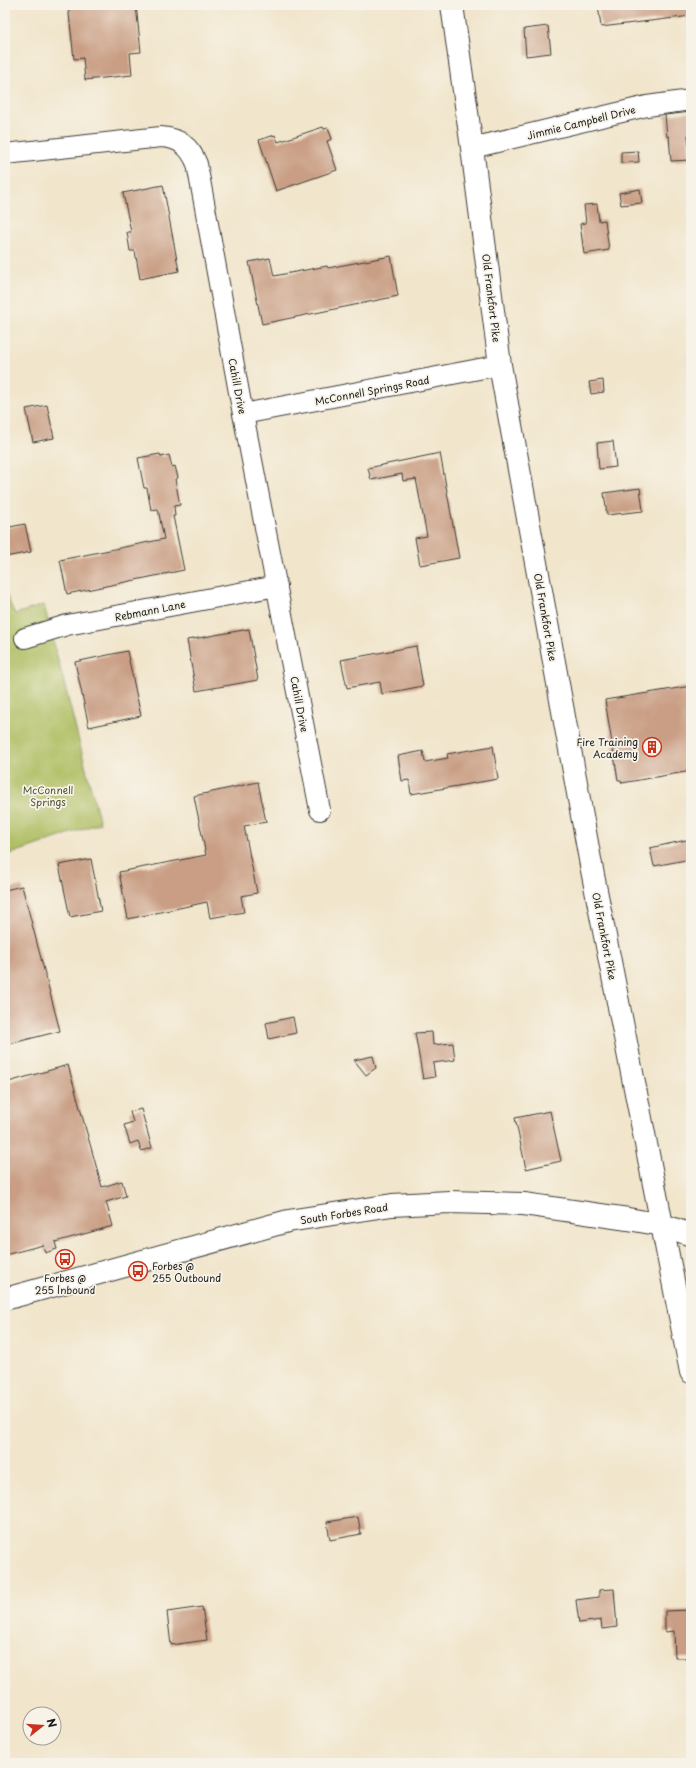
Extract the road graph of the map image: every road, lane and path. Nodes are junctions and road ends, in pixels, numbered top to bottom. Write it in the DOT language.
graph roads {
  1 [pos="452,5"];
  2 [pos="691,100"];
  3 [pos="472,148"];
  4 [pos="5,154"];
  5 [pos="500,365"];
  6 [pos="243,414"];
  7 [pos="277,586"];
  8 [pos="25,638"];
  9 [pos="320,810"];
  10 [pos="663,1225"];
  11 [pos="691,1235"];
  12 [pos="5,1299"];
  13 [pos="691,1372"];
  1 -- 3 [label="main road, Old Frankfort Pike"];
  2 -- 3 [label="street, Jimmie Campbell Drive"];
  3 -- 5 [label="main road, Old Frankfort Pike"];
  4 -- 6 [label="street, Cahill Drive"];
  5 -- 6 [label="street, McConnell Springs Road"];
  5 -- 10 [label="main road, Old Frankfort Pike"];
  6 -- 7 [label="street, Cahill Drive"];
  7 -- 8 [label="street, Rebmann Lane"];
  7 -- 9 [label="street, Cahill Drive"];
  10 -- 11 [label="main road, South Forbes Road"];
  10 -- 12 [label="main road, South Forbes Road"];
  10 -- 13 [label="main road, Old Frankfort Pike"];
}
